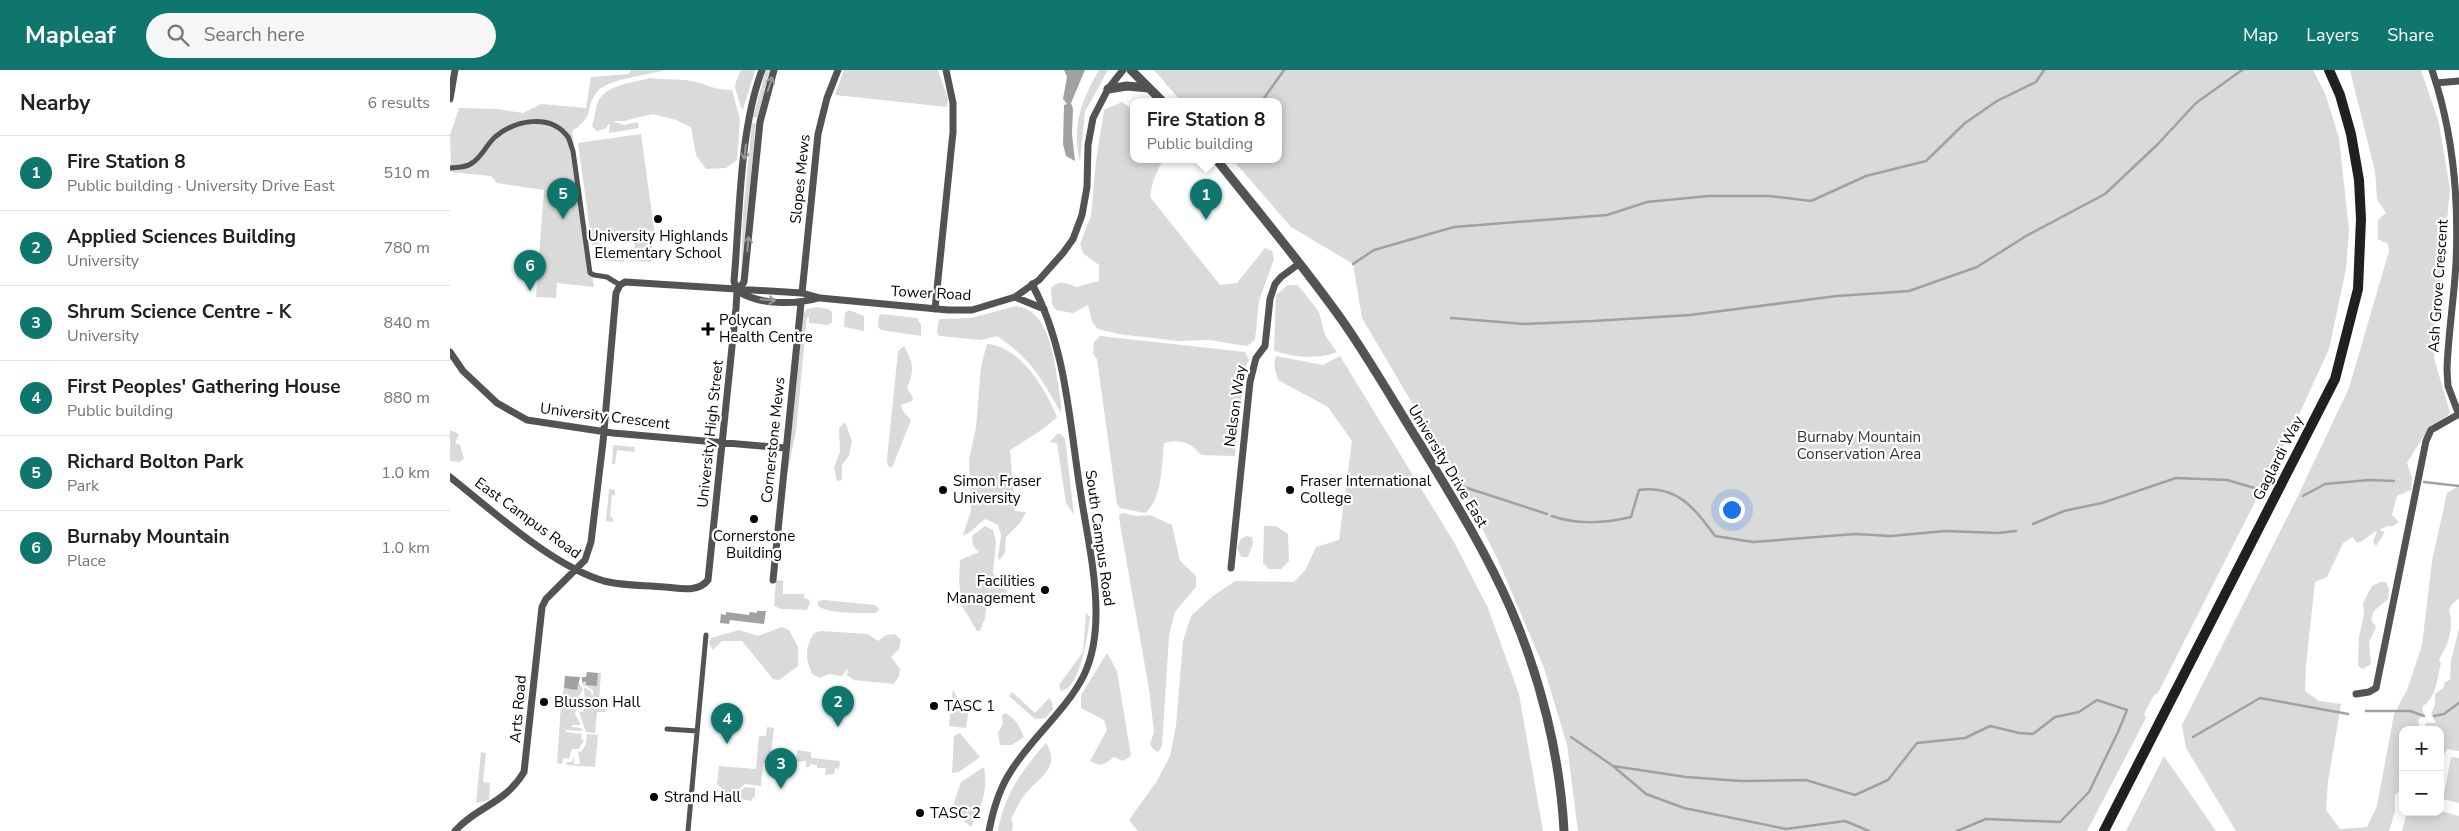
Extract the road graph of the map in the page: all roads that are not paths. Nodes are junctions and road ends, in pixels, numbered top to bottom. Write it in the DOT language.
graph roads {
  1 [pos="455,70"];
  2 [pos="762,70"];
  3 [pos="774,70"];
  4 [pos="838,70"];
  5 [pos="946,70"];
  6 [pos="1123,70"];
  7 [pos="1132,70"];
  8 [pos="2330,70"];
  9 [pos="2432,70"];
  10 [pos="2459,81"];
  11 [pos="2436,83"];
  12 [pos="1108,88"];
  13 [pos="1149,88"];
  14 [pos="1159,98"];
  15 [pos="450,99"];
  16 [pos="1219,163"];
  17 [pos="450,168"];
  18 [pos="2457,190"];
  19 [pos="1300,263"];
  20 [pos="1032,284"];
  21 [pos="620,285"];
  22 [pos="737,291"];
  23 [pos="802,293"];
  24 [pos="1015,297"];
  25 [pos="820,298"];
  26 [pos="801,303"];
  27 [pos="1044,308"];
  28 [pos="935,309"];
  29 [pos="450,352"];
  30 [pos="2459,414"];
  31 [pos="604,432"];
  32 [pos="723,443"];
  33 [pos="785,448"];
  34 [pos="450,477"];
  35 [pos="1231,568"];
  36 [pos="576,570"];
  37 [pos="708,580"];
  38 [pos="773,580"];
  39 [pos="706,635"];
  40 [pos="2356,694"];
  41 [pos="667,729"];
  42 [pos="697,731"];
  43 [pos="455,831"];
  44 [pos="688,831"];
  45 [pos="989,831"];
  46 [pos="1564,831"];
  47 [pos="2104,831"];
  1 -- 15 [label="street"];
  2 -- 22 [label="street, University High Street, one-way"];
  22 -- 3 [label="street, University High Street, one-way"];
  4 -- 23 [label="street, Slopes Mews"];
  5 -- 28 [label="street"];
  6 -- 12 [label="street, Tower Road"];
  7 -- 13 [label="street"];
  8 -- 47 [label="main road, Gaglardi Way"];
  9 -- 11 [label="street, Ash Grove Crescent"];
  10 -- 11 [label="street"];
  11 -- 18 [label="street, Ash Grove Crescent"];
  12 -- 13 [label="street"];
  12 -- 20 [label="street, Tower Road"];
  13 -- 14 [label="street"];
  16 -- 19 [label="street, University Drive East"];
  17 -- 21 [label="street"];
  18 -- 30 [label="street, Ash Grove Crescent"];
  19 -- 35 [label="street, Nelson Way"];
  19 -- 46 [label="street, University Drive East"];
  20 -- 24 [label="street, Tower Road"];
  20 -- 27 [label="street, South Campus Road"];
  21 -- 22 [label="street, Tower Road"];
  21 -- 31 [label="street, Arts Road"];
  22 -- 23 [label="street, Tower Road"];
  22 -- 26 [label="street, Tower Road, one-way"];
  22 -- 32 [label="street, University High Street"];
  23 -- 25 [label="street, Tower Road"];
  24 -- 27 [label="street"];
  24 -- 28 [label="street, Tower Road"];
  25 -- 26 [label="street, Tower Road"];
  25 -- 28 [label="street, Tower Road"];
  26 -- 33 [label="street, Cornerstone Mews"];
  27 -- 45 [label="street, South Campus Road"];
  29 -- 31 [label="street, University Crescent"];
  30 -- 40 [label="street, Ash Grove Crescent"];
  31 -- 32 [label="street, University Crescent"];
  31 -- 36 [label="street, Arts Road"];
  32 -- 33 [label="street, University Crescent"];
  32 -- 37 [label="street, University High Street"];
  33 -- 38 [label="street, Cornerstone Mews"];
  34 -- 36 [label="street, East Campus Road"];
  36 -- 37 [label="street, East Campus Road"];
  36 -- 43 [label="street, Arts Road"];
  39 -- 42 [label="street"];
  41 -- 42 [label="street"];
  42 -- 44 [label="street"];
}
